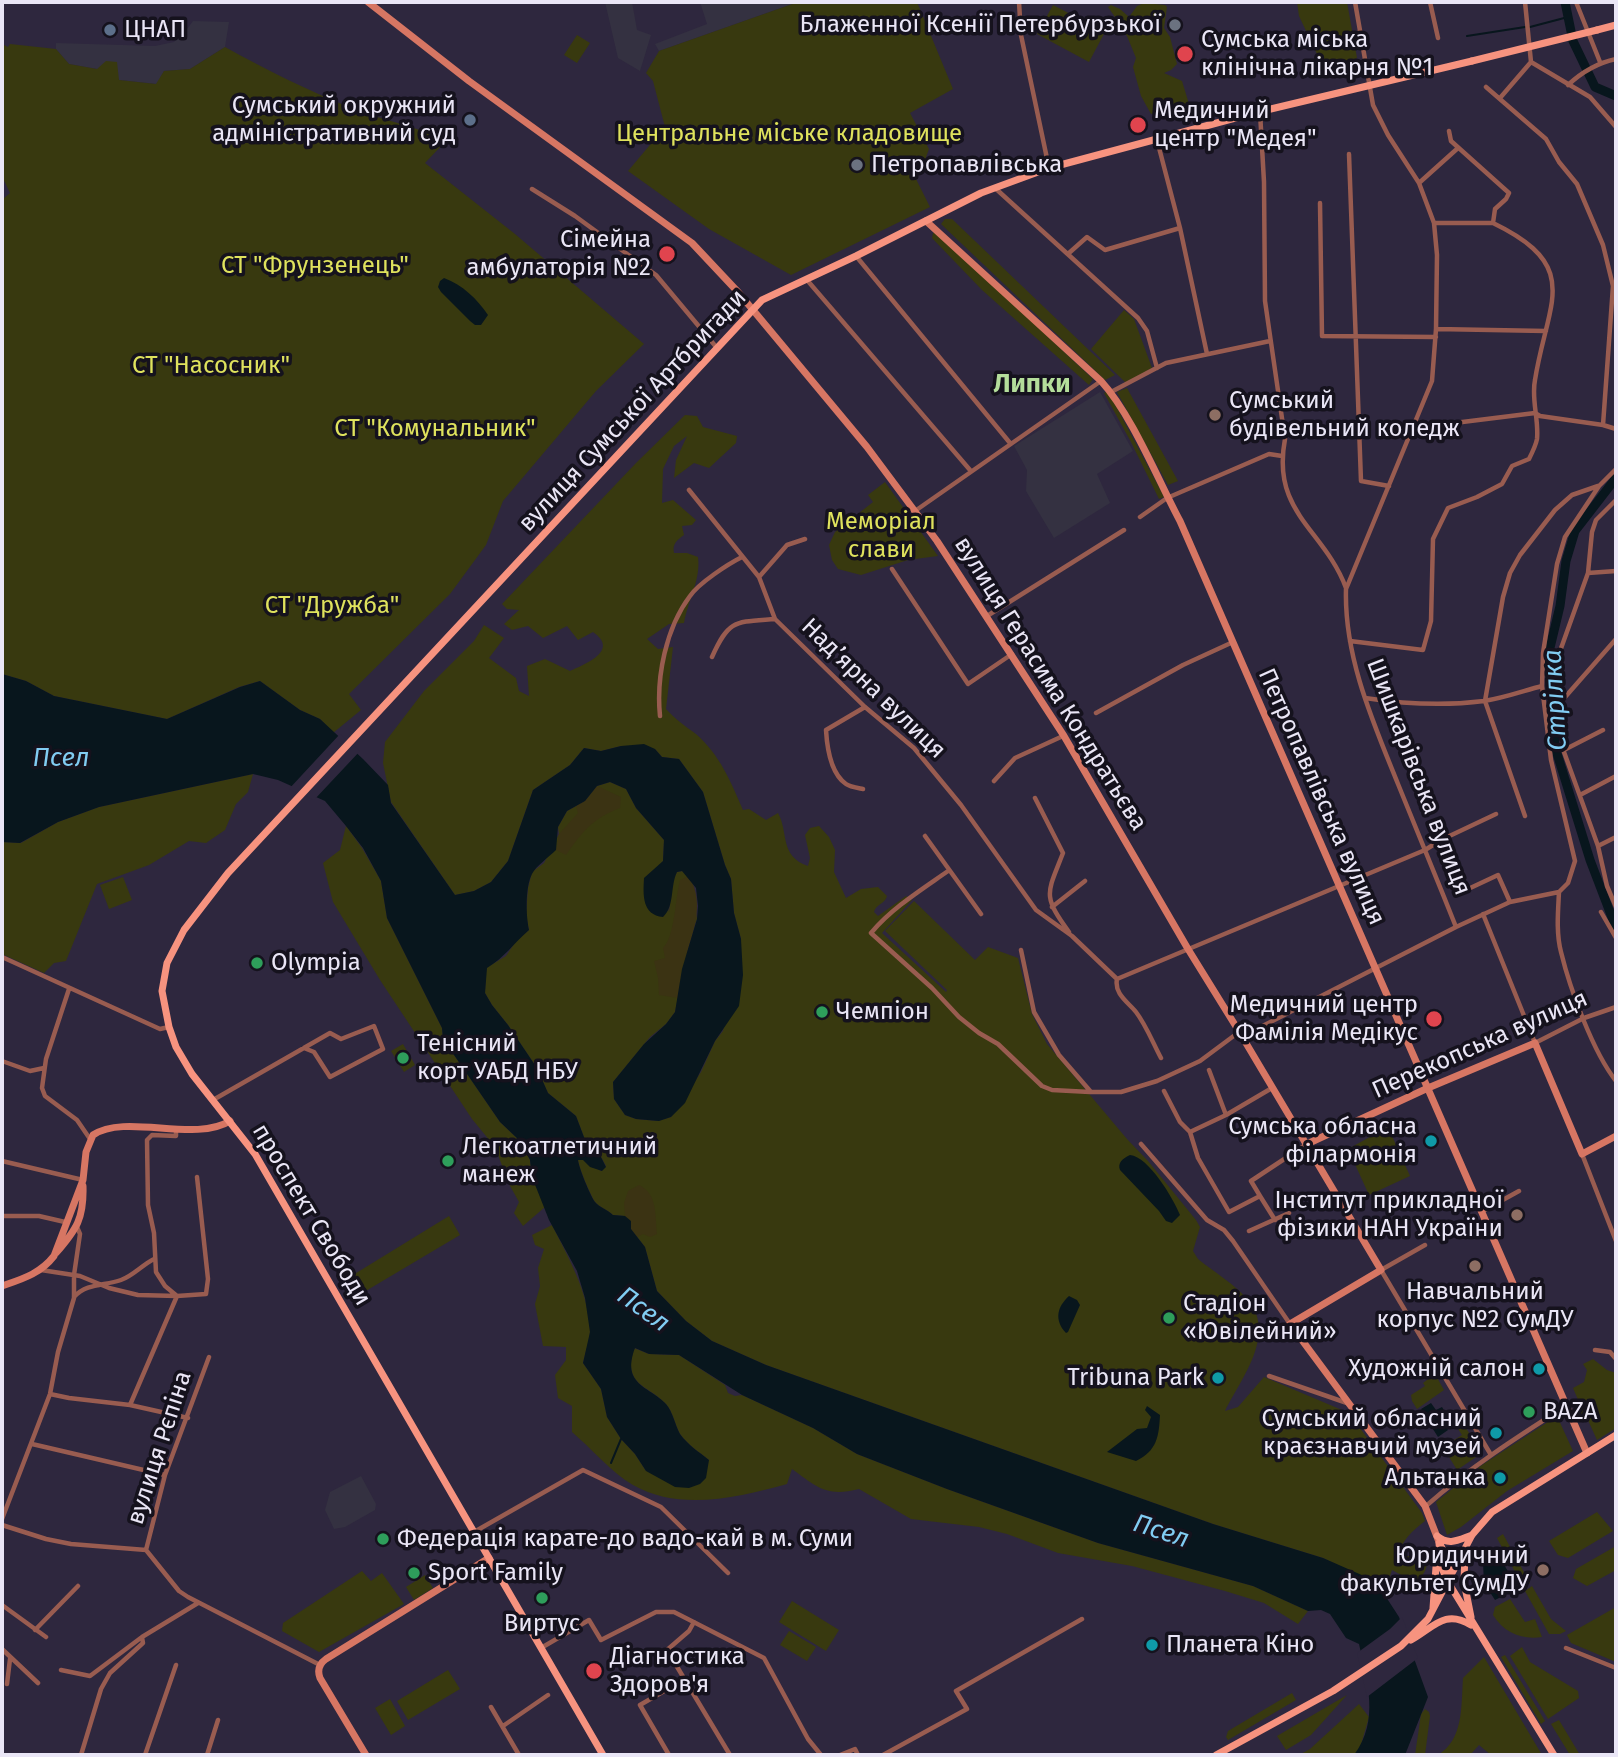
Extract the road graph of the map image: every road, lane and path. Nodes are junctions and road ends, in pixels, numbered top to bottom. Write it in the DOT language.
graph roads {
  1 [pos="368,2"];
  2 [pos="1019,2"];
  3 [pos="1355,2"];
  4 [pos="1430,2"];
  5 [pos="1525,2"];
  6 [pos="1576,2"];
  7 [pos="1616,26"];
  8 [pos="1438,38"];
  9 [pos="1616,59"];
  10 [pos="1531,62"];
  11 [pos="1598,63"];
  12 [pos="1568,85"];
  13 [pos="1370,87"];
  14 [pos="1486,87"];
  15 [pos="1500,98"];
  16 [pos="1261,112"];
  17 [pos="1616,127"];
  18 [pos="1448,131"];
  19 [pos="1157,141"];
  20 [pos="1458,148"];
  21 [pos="1349,154"];
  22 [pos="1049,169"];
  23 [pos="1419,183"];
  24 [pos="995,187"];
  25 [pos="532,189"];
  26 [pos="1320,203"];
  27 [pos="926,221"];
  28 [pos="1434,223"];
  29 [pos="1493,223"];
  30 [pos="1180,228"];
  31 [pos="1069,253"];
  32 [pos="856,256"];
  33 [pos="807,280"];
  34 [pos="752,311"];
  35 [pos="1436,329"];
  36 [pos="1546,331"];
  37 [pos="1356,337"];
  38 [pos="1436,337"];
  39 [pos="1270,341"];
  40 [pos="718,348"];
  41 [pos="1206,354"];
  42 [pos="1157,368"];
  43 [pos="1101,381"];
  44 [pos="1111,392"];
  45 [pos="1535,413"];
  46 [pos="1603,425"];
  47 [pos="1414,428"];
  48 [pos="1616,429"];
  49 [pos="1010,443"];
  50 [pos="1282,456"];
  51 [pos="1616,469"];
  52 [pos="970,470"];
  53 [pos="1389,486"];
  54 [pos="1599,486"];
  55 [pos="689,490"];
  56 [pos="1167,498"];
  57 [pos="1616,500"];
  58 [pos="915,511"];
  59 [pos="1140,517"];
  60 [pos="1124,530"];
  61 [pos="805,539"];
  62 [pos="742,557"];
  63 [pos="892,569"];
  64 [pos="1354,570"];
  65 [pos="1616,571"];
  66 [pos="1337,572"];
  67 [pos="1588,573"];
  68 [pos="759,577"];
  69 [pos="1346,589"];
  70 [pos="987,616"];
  71 [pos="775,620"];
  72 [pos="1616,639"];
  73 [pos="1350,641"];
  74 [pos="1233,642"];
  75 [pos="1012,654"];
  76 [pos="712,657"];
  77 [pos="1542,686"];
  78 [pos="1365,698"];
  79 [pos="1485,701"];
  80 [pos="1559,704"];
  81 [pos="865,707"];
  82 [pos="1096,713"];
  83 [pos="660,716"];
  84 [pos="1603,730"];
  85 [pos="1064,736"];
  86 [pos="1564,750"];
  87 [pos="1616,776"];
  88 [pos="994,781"];
  89 [pos="863,789"];
  90 [pos="1580,795"];
  91 [pos="1035,797"];
  92 [pos="1496,814"];
  93 [pos="281,815"];
  94 [pos="1525,816"];
  95 [pos="925,836"];
  96 [pos="1616,837"];
  97 [pos="1441,840"];
  98 [pos="1598,846"];
  99 [pos="1425,850"];
  100 [pos="948,871"];
  101 [pos="1085,881"];
  102 [pos="1341,886"];
  103 [pos="1559,892"];
  104 [pos="1510,902"];
  105 [pos="1052,907"];
  106 [pos="1616,907"];
  107 [pos="1601,912"];
  108 [pos="981,914"];
  109 [pos="1483,914"];
  110 [pos="1456,927"];
  111 [pos="1072,936"];
  112 [pos="1616,938"];
  113 [pos="1188,949"];
  114 [pos="1021,950"];
  115 [pos="2,957"];
  116 [pos="1375,969"];
  117 [pos="1117,979"];
  118 [pos="69,989"];
  119 [pos="1616,1007"];
  120 [pos="1584,1018"];
  121 [pos="169,1027"];
  122 [pos="1240,1033"];
  123 [pos="1535,1043"];
  124 [pos="304,1048"];
  125 [pos="1161,1058"];
  126 [pos="2,1061"];
  127 [pos="44,1068"];
  128 [pos="1209,1070"];
  129 [pos="1616,1081"];
  130 [pos="1273,1088"];
  131 [pos="1428,1088"];
  132 [pos="1164,1091"];
  133 [pos="1091,1092"];
  134 [pos="213,1100"];
  135 [pos="1226,1115"];
  136 [pos="230,1121"];
  137 [pos="176,1129"];
  138 [pos="1190,1132"];
  139 [pos="1616,1136"];
  140 [pos="90,1139"];
  141 [pos="1141,1144"];
  142 [pos="1307,1144"];
  143 [pos="1581,1154"];
  144 [pos="2,1161"];
  145 [pos="197,1177"];
  146 [pos="83,1180"];
  147 [pos="1519,1191"];
  148 [pos="1260,1196"];
  149 [pos="1481,1212"];
  150 [pos="1289,1213"];
  151 [pos="2,1216"];
  152 [pos="1275,1220"];
  153 [pos="65,1222"];
  154 [pos="77,1227"];
  155 [pos="1249,1231"];
  156 [pos="1616,1241"];
  157 [pos="1425,1245"];
  158 [pos="54,1256"];
  159 [pos="154,1259"];
  160 [pos="41,1270"];
  161 [pos="1381,1270"];
  162 [pos="74,1275"];
  163 [pos="100,1284"];
  164 [pos="2,1286"];
  165 [pos="177,1296"];
  166 [pos="74,1298"];
  167 [pos="1290,1324"];
  168 [pos="1595,1350"];
  169 [pos="209,1357"];
  170 [pos="1616,1359"];
  171 [pos="1269,1376"];
  172 [pos="50,1394"];
  173 [pos="1349,1404"];
  174 [pos="130,1405"];
  175 [pos="1566,1406"];
  176 [pos="188,1418"];
  177 [pos="1616,1435"];
  178 [pos="32,1444"];
  179 [pos="1587,1453"];
  180 [pos="1491,1455"];
  181 [pos="165,1475"];
  182 [pos="1425,1506"];
  183 [pos="2,1519"];
  184 [pos="2,1525"];
  185 [pos="474,1532"];
  186 [pos="1472,1535"];
  187 [pos="1438,1539"];
  188 [pos="1465,1548"];
  189 [pos="146,1550"];
  190 [pos="489,1558"];
  191 [pos="728,1573"];
  192 [pos="1448,1582"];
  193 [pos="78,1586"];
  194 [pos="199,1602"];
  195 [pos="2,1605"];
  196 [pos="1433,1612"];
  197 [pos="1082,1619"];
  198 [pos="694,1622"];
  199 [pos="1474,1627"];
  200 [pos="35,1630"];
  201 [pos="46,1637"];
  202 [pos="142,1637"];
  203 [pos="1401,1646"];
  204 [pos="541,1647"];
  205 [pos="1566,1647"];
  206 [pos="2,1649"];
  207 [pos="10,1659"];
  208 [pos="176,1665"];
  209 [pos="320,1665"];
  210 [pos="1616,1668"];
  211 [pos="61,1670"];
  212 [pos="685,1679"];
  213 [pos="38,1683"];
  214 [pos="7,1684"];
  215 [pos="548,1695"];
  216 [pos="491,1707"];
  217 [pos="218,1720"];
  218 [pos="503,1727"];
  219 [pos="81,1755"];
  220 [pos="145,1755"];
  221 [pos="207,1755"];
  222 [pos="366,1755"];
  223 [pos="519,1755"];
  224 [pos="603,1755"];
  225 [pos="669,1755"];
  226 [pos="730,1755"];
  227 [pos="821,1755"];
  228 [pos="840,1755"];
  229 [pos="858,1755"];
  230 [pos="883,1755"];
  231 [pos="1216,1755"];
  232 [pos="1554,1755"];
  1 -- 34 [label="street, вулиця Герасима Кондратьєва"];
  2 -- 22 [label="street"];
  3 -- 13 [label="street, Шишкарівська вулиця"];
  4 -- 8 [label="street"];
  5 -- 10 [label="street"];
  6 -- 11 [label="street"];
  7 -- 13 [label="main road, вулиця Сумської Артбригади, bridge"];
  9 -- 11 [label="street"];
  10 -- 12 [label="street"];
  10 -- 15 [label="street"];
  11 -- 12 [label="street"];
  12 -- 17 [label="street"];
  13 -- 16 [label="main road, вулиця Сумської Артбригади"];
  13 -- 23 [label="street, Шишкарівська вулиця"];
  14 -- 15 [label="street"];
  15 -- 46 [label="street"];
  16 -- 19 [label="main road, вулиця Сумської Артбригади"];
  16 -- 39 [label="street"];
  18 -- 20 [label="street"];
  19 -- 22 [label="main road, вулиця Сумської Артбригади"];
  19 -- 30 [label="street"];
  20 -- 23 [label="street"];
  20 -- 29 [label="street"];
  21 -- 37 [label="street"];
  22 -- 24 [label="main road, вулиця Сумської Артбригади"];
  23 -- 28 [label="street, Шишкарівська вулиця"];
  24 -- 27 [label="main road, вулиця Сумської Артбригади"];
  24 -- 31 [label="street"];
  25 -- 40 [label="street"];
  26 -- 37 [label="street"];
  27 -- 32 [label="main road, вулиця Сумської Артбригади"];
  27 -- 43 [label="street, Петропавлівська вулиця"];
  28 -- 29 [label="street"];
  28 -- 35 [label="street, Шишкарівська вулиця"];
  29 -- 36 [label="street"];
  30 -- 31 [label="street"];
  30 -- 41 [label="street"];
  31 -- 42 [label="street"];
  32 -- 33 [label="main road, вулиця Сумської Артбригади"];
  32 -- 49 [label="street"];
  33 -- 34 [label="main road, вулиця Сумської Артбригади"];
  33 -- 52 [label="street"];
  34 -- 40 [label="main road, вулиця Сумської Артбригади"];
  34 -- 58 [label="street, вулиця Герасима Кондратьєва"];
  35 -- 36 [label="street"];
  35 -- 38 [label="street, Шишкарівська вулиця"];
  36 -- 45 [label="street"];
  37 -- 38 [label="street"];
  37 -- 53 [label="street"];
  38 -- 47 [label="street, Шишкарівська вулиця"];
  39 -- 41 [label="street"];
  39 -- 50 [label="street"];
  40 -- 93 [label="main road, вулиця Сумської Артбригади"];
  41 -- 42 [label="street"];
  42 -- 44 [label="street"];
  43 -- 44 [label="street, Петропавлівська вулиця"];
  43 -- 49 [label="street"];
  44 -- 56 [label="street, Петропавлівська вулиця"];
  45 -- 46 [label="street"];
  45 -- 47 [label="street"];
  45 -- 73 [label="street"];
  46 -- 48 [label="street"];
  47 -- 53 [label="street, Шишкарівська вулиця"];
  49 -- 52 [label="street"];
  50 -- 56 [label="street"];
  50 -- 66 [label="street"];
  51 -- 54 [label="street"];
  52 -- 58 [label="street"];
  53 -- 64 [label="street, Шишкарівська вулиця"];
  54 -- 77 [label="street"];
  54 -- 79 [label="street"];
  55 -- 62 [label="street, Надʼярна вулиця"];
  56 -- 59 [label="street"];
  56 -- 74 [label="street, Петропавлівська вулиця"];
  57 -- 67 [label="street"];
  58 -- 70 [label="street, вулиця Герасима Кондратьєва"];
  60 -- 70 [label="street"];
  61 -- 68 [label="street"];
  62 -- 68 [label="street, Надʼярна вулиця"];
  62 -- 83 [label="street"];
  63 -- 75 [label="street"];
  64 -- 66 [label="street"];
  64 -- 69 [label="street, Шишкарівська вулиця"];
  65 -- 67 [label="street"];
  66 -- 69 [label="street"];
  67 -- 80 [label="street"];
  68 -- 71 [label="street, Надʼярна вулиця"];
  69 -- 73 [label="street, Шишкарівська вулиця"];
  70 -- 75 [label="street, вулиця Герасима Кондратьєва"];
  71 -- 76 [label="street"];
  71 -- 81 [label="street, Надʼярна вулиця"];
  72 -- 80 [label="street"];
  73 -- 78 [label="street, Шишкарівська вулиця"];
  74 -- 82 [label="street"];
  74 -- 102 [label="street, Петропавлівська вулиця"];
  75 -- 85 [label="street, вулиця Герасима Кондратьєва"];
  77 -- 79 [label="street"];
  77 -- 103 [label="street"];
  78 -- 79 [label="street"];
  78 -- 99 [label="street, Шишкарівська вулиця"];
  79 -- 94 [label="street"];
  80 -- 86 [label="street"];
  81 -- 89 [label="street"];
  81 -- 111 [label="street, Надʼярна вулиця"];
  84 -- 86 [label="street"];
  85 -- 88 [label="street"];
  85 -- 113 [label="street, вулиця Герасима Кондратьєва"];
  86 -- 90 [label="street"];
  87 -- 90 [label="street"];
  90 -- 98 [label="street"];
  91 -- 105 [label="street"];
  92 -- 97 [label="street"];
  93 -- 121 [label="main road, проспект Свободи"];
  95 -- 100 [label="street"];
  96 -- 98 [label="street"];
  97 -- 99 [label="street"];
  97 -- 104 [label="street"];
  98 -- 106 [label="street"];
  99 -- 102 [label="street"];
  99 -- 110 [label="street, Шишкарівська вулиця"];
  100 -- 108 [label="street"];
  100 -- 133 [label="street"];
  101 -- 105 [label="street"];
  102 -- 113 [label="street"];
  102 -- 116 [label="street, Петропавлівська вулиця"];
  103 -- 104 [label="street"];
  103 -- 120 [label="street"];
  104 -- 109 [label="street"];
  105 -- 111 [label="street, Надʼярна вулиця"];
  107 -- 112 [label="street"];
  109 -- 110 [label="street"];
  109 -- 123 [label="street"];
  110 -- 116 [label="street"];
  111 -- 117 [label="street, Надʼярна вулиця"];
  113 -- 117 [label="street"];
  113 -- 122 [label="street, вулиця Герасима Кондратьєва"];
  114 -- 133 [label="street"];
  115 -- 118 [label="street"];
  116 -- 122 [label="street"];
  116 -- 131 [label="street, Петропавлівська вулиця"];
  117 -- 125 [label="street, Надʼярна вулиця"];
  118 -- 121 [label="street"];
  118 -- 127 [label="street"];
  119 -- 120 [label="street, Перекопська вулиця"];
  120 -- 123 [label="street, Перекопська вулиця"];
  120 -- 129 [label="street"];
  121 -- 134 [label="main road, проспект Свободи"];
  122 -- 130 [label="street, вулиця Герасима Кондратьєва"];
  122 -- 133 [label="street"];
  123 -- 131 [label="street, Перекопська вулиця"];
  123 -- 143 [label="street"];
  124 -- 124 [label="street"];
  124 -- 134 [label="street"];
  126 -- 127 [label="street"];
  127 -- 140 [label="street"];
  128 -- 135 [label="street"];
  130 -- 135 [label="street"];
  130 -- 142 [label="street, вулиця Герасима Кондратьєва"];
  131 -- 142 [label="street, Перекопська вулиця"];
  131 -- 149 [label="street, Петропавлівська вулиця"];
  132 -- 138 [label="street"];
  134 -- 136 [label="main road, проспект Свободи"];
  135 -- 138 [label="street"];
  136 -- 137 [label="street"];
  136 -- 185 [label="main road, проспект Свободи"];
  137 -- 140 [label="street"];
  137 -- 159 [label="street"];
  138 -- 148 [label="street"];
  139 -- 143 [label="street"];
  140 -- 146 [label="street"];
  141 -- 167 [label="street"];
  142 -- 148 [label="street, Перекопська вулиця"];
  142 -- 161 [label="street, вулиця Герасима Кондратьєва"];
  143 -- 156 [label="street"];
  144 -- 146 [label="street"];
  145 -- 165 [label="street"];
  146 -- 153 [label="street"];
  146 -- 154 [label="street"];
  147 -- 149 [label="street"];
  148 -- 152 [label="street"];
  149 -- 175 [label="street, Петропавлівська вулиця"];
  150 -- 152 [label="street"];
  151 -- 153 [label="street"];
  152 -- 155 [label="street"];
  153 -- 158 [label="street"];
  154 -- 158 [label="street"];
  154 -- 162 [label="street"];
  157 -- 161 [label="street"];
  158 -- 160 [label="street"];
  159 -- 163 [label="street"];
  159 -- 165 [label="street"];
  160 -- 162 [label="street"];
  160 -- 164 [label="street"];
  161 -- 167 [label="street"];
  161 -- 180 [label="street, вулиця Герасима Кондратьєва"];
  162 -- 163 [label="street"];
  162 -- 166 [label="street"];
  163 -- 165 [label="street"];
  163 -- 166 [label="street"];
  165 -- 174 [label="street"];
  166 -- 172 [label="street"];
  167 -- 173 [label="street"];
  168 -- 170 [label="street"];
  169 -- 176 [label="street, вулиця Рєпіна"];
  171 -- 173 [label="street"];
  172 -- 174 [label="street"];
  172 -- 178 [label="street"];
  173 -- 182 [label="street"];
  174 -- 176 [label="street"];
  175 -- 179 [label="street, Петропавлівська вулиця"];
  175 -- 180 [label="street"];
  176 -- 181 [label="street, вулиця Рєпіна"];
  177 -- 179 [label="main road"];
  178 -- 181 [label="street"];
  178 -- 183 [label="street"];
  179 -- 186 [label="main road"];
  180 -- 182 [label="street"];
  181 -- 189 [label="street, вулиця Рєпіна"];
  182 -- 187 [label="street"];
  184 -- 189 [label="street"];
  185 -- 190 [label="main road, проспект Свободи"];
  185 -- 191 [label="street"];
  186 -- 187 [label="main road"];
  186 -- 188 [label="main road"];
  187 -- 192 [label="main road"];
  187 -- 196 [label="main road"];
  188 -- 192 [label="main road"];
  188 -- 199 [label="main road"];
  189 -- 194 [label="street"];
  190 -- 204 [label="main road, проспект Свободи"];
  190 -- 209 [label="street"];
  192 -- 196 [label="main road"];
  192 -- 199 [label="main road"];
  193 -- 200 [label="street"];
  194 -- 202 [label="street"];
  194 -- 209 [label="street"];
  195 -- 200 [label="street"];
  196 -- 203 [label="main road"];
  197 -- 230 [label="street"];
  198 -- 204 [label="street"];
  198 -- 212 [label="street"];
  198 -- 227 [label="street"];
  199 -- 203 [label="main road"];
  199 -- 232 [label="main road"];
  200 -- 201 [label="street"];
  202 -- 211 [label="street"];
  202 -- 219 [label="street"];
  203 -- 231 [label="main road"];
  204 -- 224 [label="main road, проспект Свободи"];
  205 -- 210 [label="street"];
  206 -- 207 [label="street"];
  207 -- 213 [label="street"];
  207 -- 214 [label="street"];
  208 -- 220 [label="street"];
  209 -- 222 [label="street"];
  212 -- 225 [label="street"];
  212 -- 226 [label="street"];
  215 -- 218 [label="street"];
  216 -- 218 [label="street"];
  217 -- 221 [label="street"];
  218 -- 223 [label="street"];
  228 -- 229 [label="street"];
}
